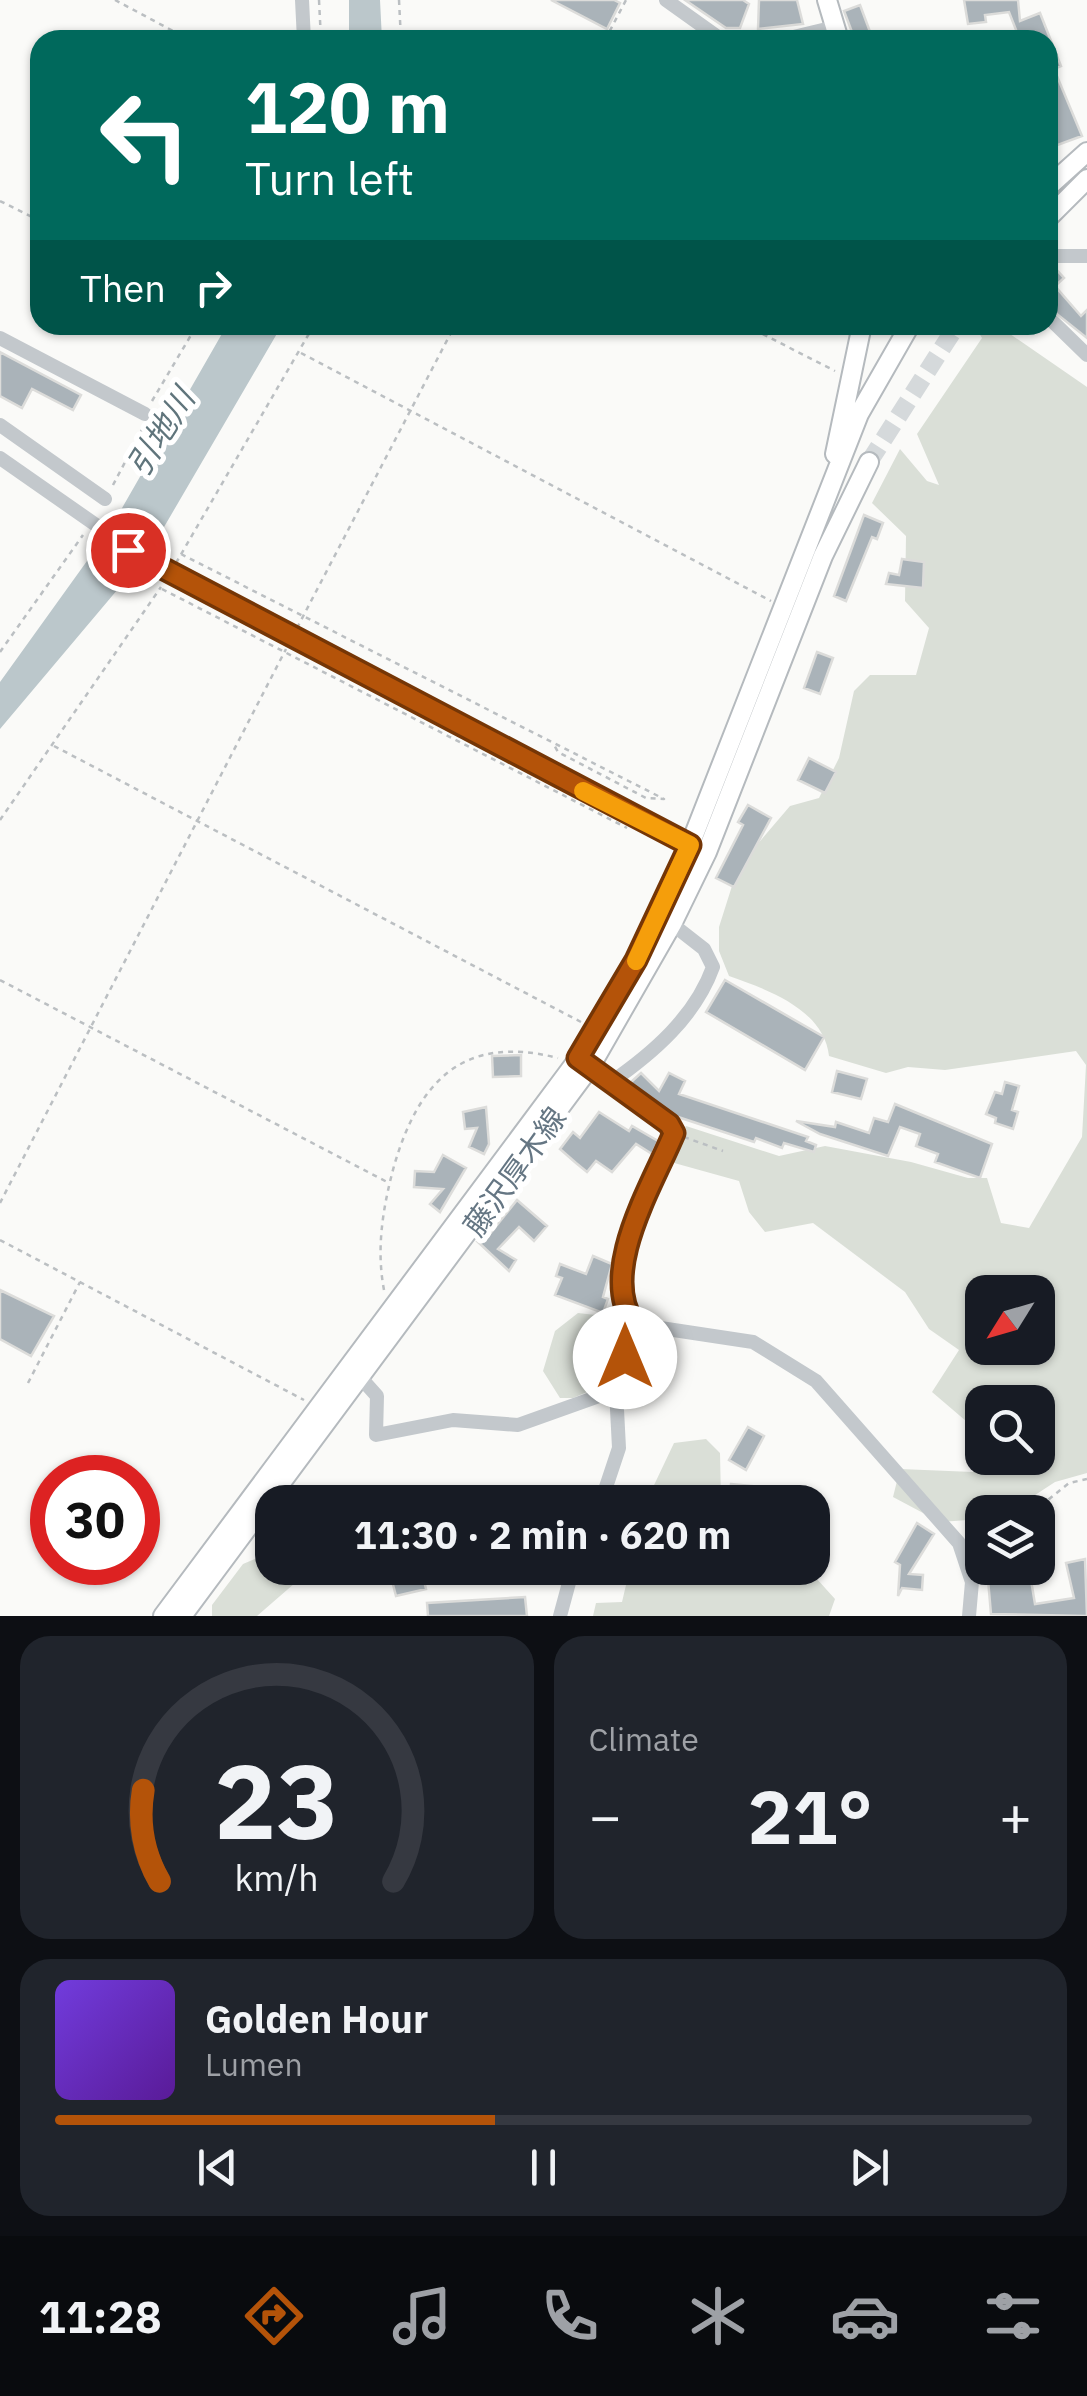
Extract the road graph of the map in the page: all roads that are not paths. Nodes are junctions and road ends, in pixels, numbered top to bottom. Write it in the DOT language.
graph roads {
  1 [pos="302,0"];
  2 [pos="666,0"];
  3 [pos="827,0"];
  4 [pos="304,30"];
  5 [pos="708,30"];
  6 [pos="836,30"];
  7 [pos="1087,152"];
  8 [pos="1087,177"];
  9 [pos="1058,178"];
  10 [pos="1058,198"];
  11 [pos="1058,207"];
  12 [pos="1058,256"];
  13 [pos="1087,256"];
  14 [pos="1058,326"];
  15 [pos="860,335"];
  16 [pos="904,335"];
  17 [pos="0,338"];
  18 [pos="1087,355"];
  19 [pos="145,414"];
  20 [pos="0,425"];
  21 [pos="0,458"];
  22 [pos="869,462"];
  23 [pos="105,500"];
  24 [pos="824,508"];
  25 [pos="698,848"];
  26 [pos="672,924"];
  27 [pos="581,1062"];
  28 [pos="610,1082"];
  29 [pos="634,1324"];
  30 [pos="360,1377"];
  31 [pos="616,1390"];
  32 [pos="606,1485"];
  33 [pos="568,1585"];
  34 [pos="162,1616"];
  35 [pos="182,1616"];
  36 [pos="560,1616"];
  37 [pos="969,1616"];
  1 -- 4 [label="street"];
  2 -- 5 [label="street"];
  3 -- 6 [label="main road"];
  7 -- 9 [label="main road"];
  8 -- 10 [label="main road"];
  8 -- 11 [label="main road"];
  12 -- 13 [label="street"];
  14 -- 18 [label="street"];
  15 -- 24 [label="main road, 藤沢厚木線"];
  16 -- 24 [label="main road, 藤沢厚木線"];
  17 -- 19 [label="street"];
  20 -- 23 [label="street"];
  21 -- 25 [label="street, bridge"];
  22 -- 25 [label="main road, 藤沢厚木線"];
  24 -- 25 [label="main road, 藤沢厚木線"];
  25 -- 26 [label="main road, 藤沢厚木線"];
  25 -- 27 [label="main road, 藤沢厚木線"];
  26 -- 27 [label="main road, 藤沢厚木線"];
  26 -- 28 [label="street"];
  27 -- 28 [label="street"];
  27 -- 30 [label="main road, 藤沢厚木線"];
  27 -- 34 [label="main road, 藤沢厚木線"];
  28 -- 29 [label="street"];
  29 -- 31 [label="street"];
  29 -- 37 [label="street"];
  30 -- 31 [label="street"];
  30 -- 35 [label="main road, 藤沢厚木線"];
  31 -- 32 [label="street"];
  33 -- 36 [label="street"];
}
